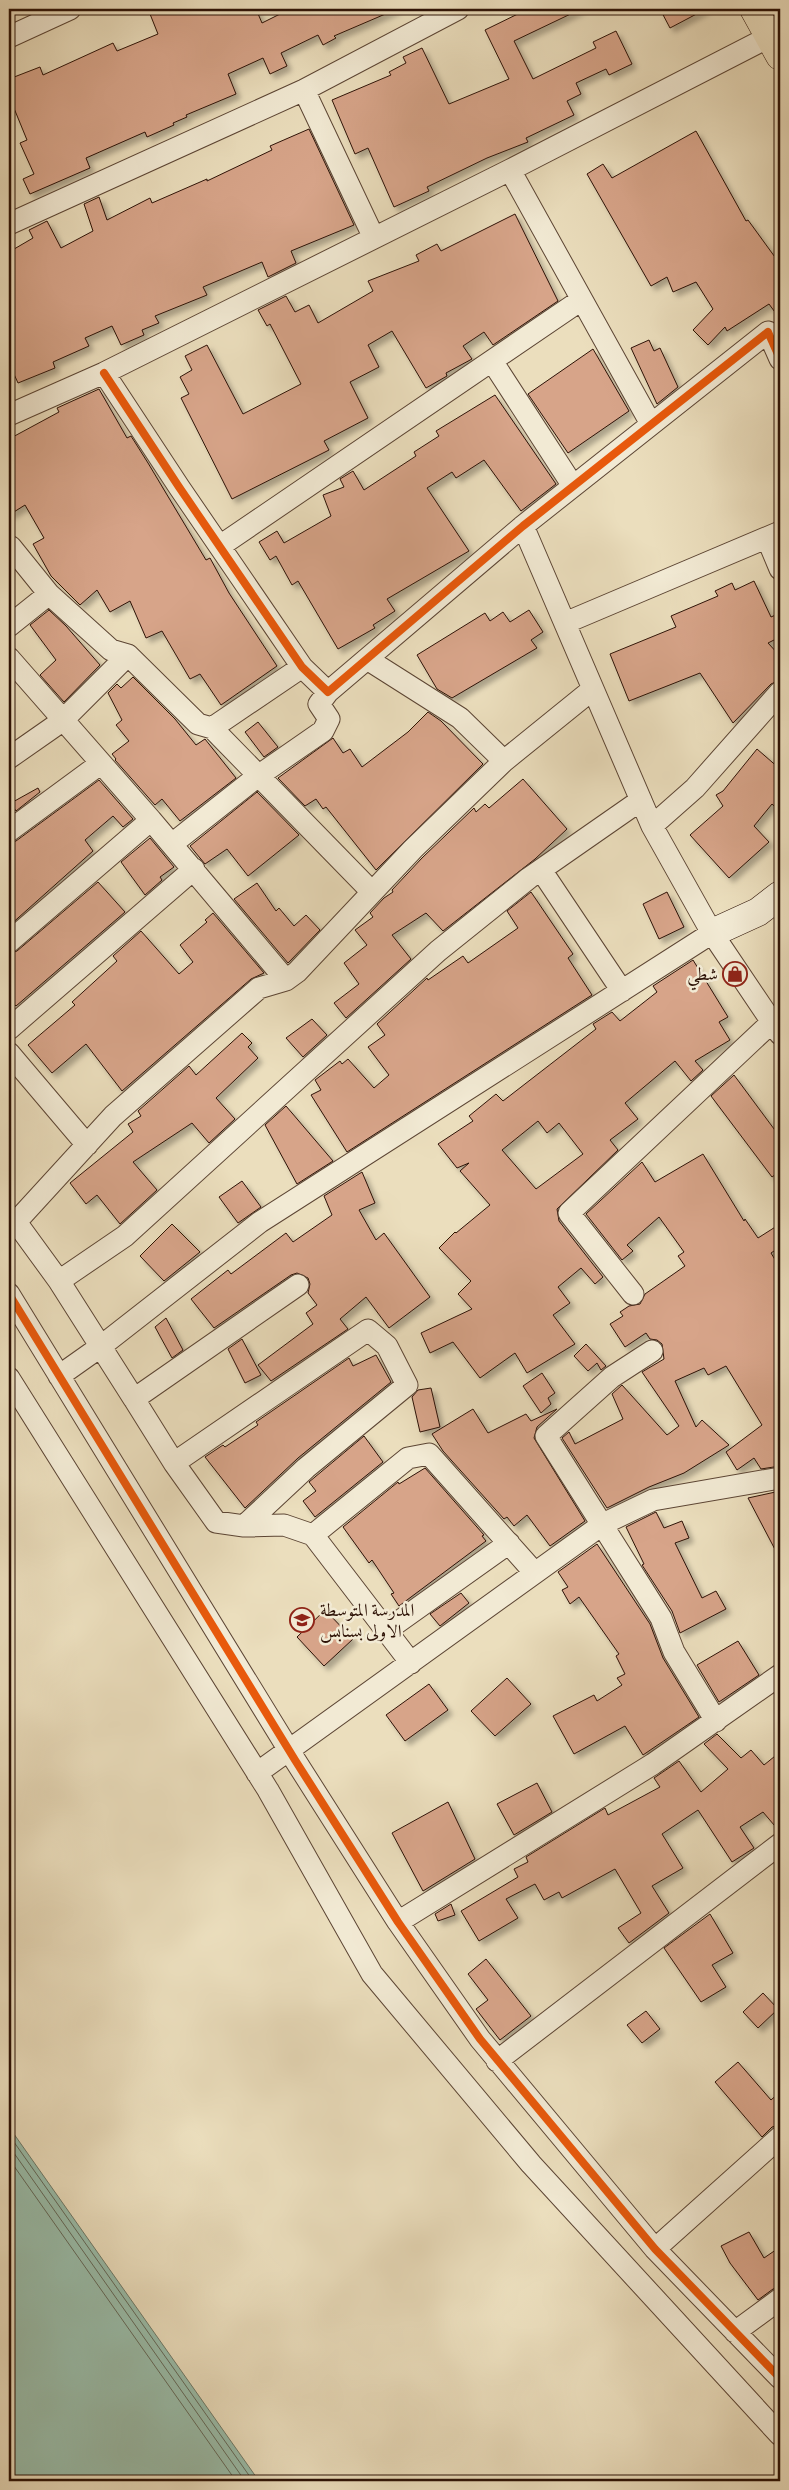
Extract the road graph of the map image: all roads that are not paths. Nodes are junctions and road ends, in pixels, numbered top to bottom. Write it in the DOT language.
graph roads {
  1 [pos="70,9"];
  2 [pos="458,9"];
  3 [pos="754,9"];
  4 [pos="9,37"];
  5 [pos="775,47"];
  6 [pos="304,90"];
  7 [pos="510,170"];
  8 [pos="10,220"];
  9 [pos="374,238"];
  10 [pos="582,300"];
  11 [pos="780,359"];
  12 [pos="492,360"];
  13 [pos="104,373"];
  14 [pos="9,415"];
  15 [pos="651,424"];
  16 [pos="574,486"];
  17 [pos="523,526"];
  18 [pos="773,535"];
  19 [pos="10,546"];
  20 [pos="220,546"];
  21 [pos="780,568"];
  22 [pos="49,594"];
  23 [pos="565,623"];
  24 [pos="9,626"];
  25 [pos="128,655"];
  26 [pos="9,658"];
  27 [pos="368,659"];
  28 [pos="302,667"];
  29 [pos="593,689"];
  30 [pos="328,692"];
  31 [pos="780,692"];
  32 [pos="62,721"];
  33 [pos="212,728"];
  34 [pos="9,758"];
  35 [pos="504,761"];
  36 [pos="100,764"];
  37 [pos="258,776"];
  38 [pos="641,800"];
  39 [pos="151,820"];
  40 [pos="652,826"];
  41 [pos="9,831"];
  42 [pos="172,844"];
  43 [pos="194,869"];
  44 [pos="541,870"];
  45 [pos="780,880"];
  46 [pos="372,892"];
  47 [pos="780,895"];
  48 [pos="769,911"];
  49 [pos="712,933"];
  50 [pos="9,942"];
  51 [pos="286,980"];
  52 [pos="622,991"];
  53 [pos="776,1028"];
  54 [pos="9,1029"];
  55 [pos="9,1053"];
  56 [pos="87,1145"];
  57 [pos="12,1225"];
  58 [pos="59,1282"];
  59 [pos="298,1286"];
  60 [pos="9,1294"];
  61 [pos="633,1294"];
  62 [pos="100,1348"];
  63 [pos="652,1350"];
  64 [pos="59,1376"];
  65 [pos="9,1378"];
  66 [pos="134,1399"];
  67 [pos="174,1463"];
  68 [pos="780,1478"];
  69 [pos="603,1524"];
  70 [pos="244,1526"];
  71 [pos="313,1535"];
  72 [pos="509,1543"];
  73 [pos="534,1572"];
  74 [pos="386,1630"];
  75 [pos="411,1663"];
  76 [pos="780,1675"];
  77 [pos="716,1721"];
  78 [pos="289,1750"];
  79 [pos="257,1773"];
  80 [pos="780,1844"];
  81 [pos="398,1922"];
  82 [pos="497,2060"];
  83 [pos="780,2137"];
  84 [pos="655,2249"];
  85 [pos="780,2299"];
  86 [pos="735,2332"];
  87 [pos="780,2378"];
  88 [pos="780,2435"];
  1 -- 4 [label="street"];
  2 -- 6 [label="street"];
  3 -- 5 [label="main road"];
  5 -- 7 [label="street"];
  6 -- 8 [label="street"];
  6 -- 9 [label="street"];
  7 -- 9 [label="street"];
  7 -- 10 [label="street"];
  9 -- 13 [label="street"];
  10 -- 12 [label="street"];
  10 -- 15 [label="street"];
  11 -- 15 [label="street"];
  12 -- 16 [label="street"];
  12 -- 20 [label="street"];
  13 -- 14 [label="street"];
  13 -- 20 [label="street"];
  15 -- 16 [label="street"];
  16 -- 17 [label="street"];
  17 -- 23 [label="street"];
  17 -- 27 [label="street"];
  18 -- 21 [label="street"];
  18 -- 23 [label="street"];
  19 -- 22 [label="street"];
  20 -- 28 [label="street"];
  22 -- 24 [label="street"];
  22 -- 25 [label="street"];
  23 -- 29 [label="street"];
  25 -- 32 [label="street"];
  25 -- 33 [label="street"];
  26 -- 32 [label="street"];
  27 -- 30 [label="street"];
  27 -- 35 [label="street"];
  28 -- 30 [label="street"];
  28 -- 33 [label="street"];
  29 -- 35 [label="street"];
  29 -- 38 [label="street"];
  30 -- 37 [label="street"];
  31 -- 40 [label="street"];
  32 -- 34 [label="street"];
  32 -- 36 [label="street"];
  33 -- 37 [label="street"];
  35 -- 46 [label="street"];
  36 -- 39 [label="street"];
  36 -- 41 [label="street"];
  37 -- 42 [label="street"];
  37 -- 46 [label="street"];
  38 -- 40 [label="street"];
  38 -- 44 [label="street"];
  39 -- 42 [label="street"];
  39 -- 50 [label="street"];
  40 -- 49 [label="street"];
  42 -- 43 [label="street"];
  43 -- 51 [label="street"];
  43 -- 54 [label="street"];
  44 -- 52 [label="street"];
  44 -- 58 [label="street"];
  45 -- 48 [label="street"];
  46 -- 51 [label="street"];
  47 -- 48 [label="street"];
  48 -- 49 [label="street"];
  49 -- 52 [label="street"];
  49 -- 53 [label="street"];
  51 -- 56 [label="street"];
  52 -- 62 [label="street"];
  53 -- 61 [label="street"];
  55 -- 56 [label="street"];
  56 -- 57 [label="street"];
  57 -- 58 [label="street"];
  58 -- 62 [label="street"];
  59 -- 66 [label="street"];
  60 -- 64 [label="street"];
  62 -- 64 [label="street"];
  62 -- 66 [label="street"];
  63 -- 69 [label="street"];
  64 -- 78 [label="street"];
  65 -- 79 [label="street"];
  66 -- 67 [label="street"];
  67 -- 70 [label="street"];
  67 -- 70 [label="street"];
  68 -- 69 [label="street"];
  69 -- 73 [label="street"];
  69 -- 77 [label="street"];
  70 -- 71 [label="street"];
  71 -- 72 [label="street"];
  71 -- 74 [label="street"];
  72 -- 73 [label="street"];
  72 -- 74 [label="street"];
  73 -- 75 [label="street"];
  74 -- 75 [label="street"];
  75 -- 78 [label="street"];
  76 -- 77 [label="street"];
  77 -- 81 [label="street"];
  78 -- 79 [label="street"];
  78 -- 81 [label="street"];
  79 -- 88 [label="street"];
  80 -- 82 [label="street"];
  81 -- 82 [label="street"];
  82 -- 84 [label="street"];
  83 -- 84 [label="street"];
  84 -- 86 [label="street"];
  85 -- 86 [label="street"];
  86 -- 87 [label="street"];
}
